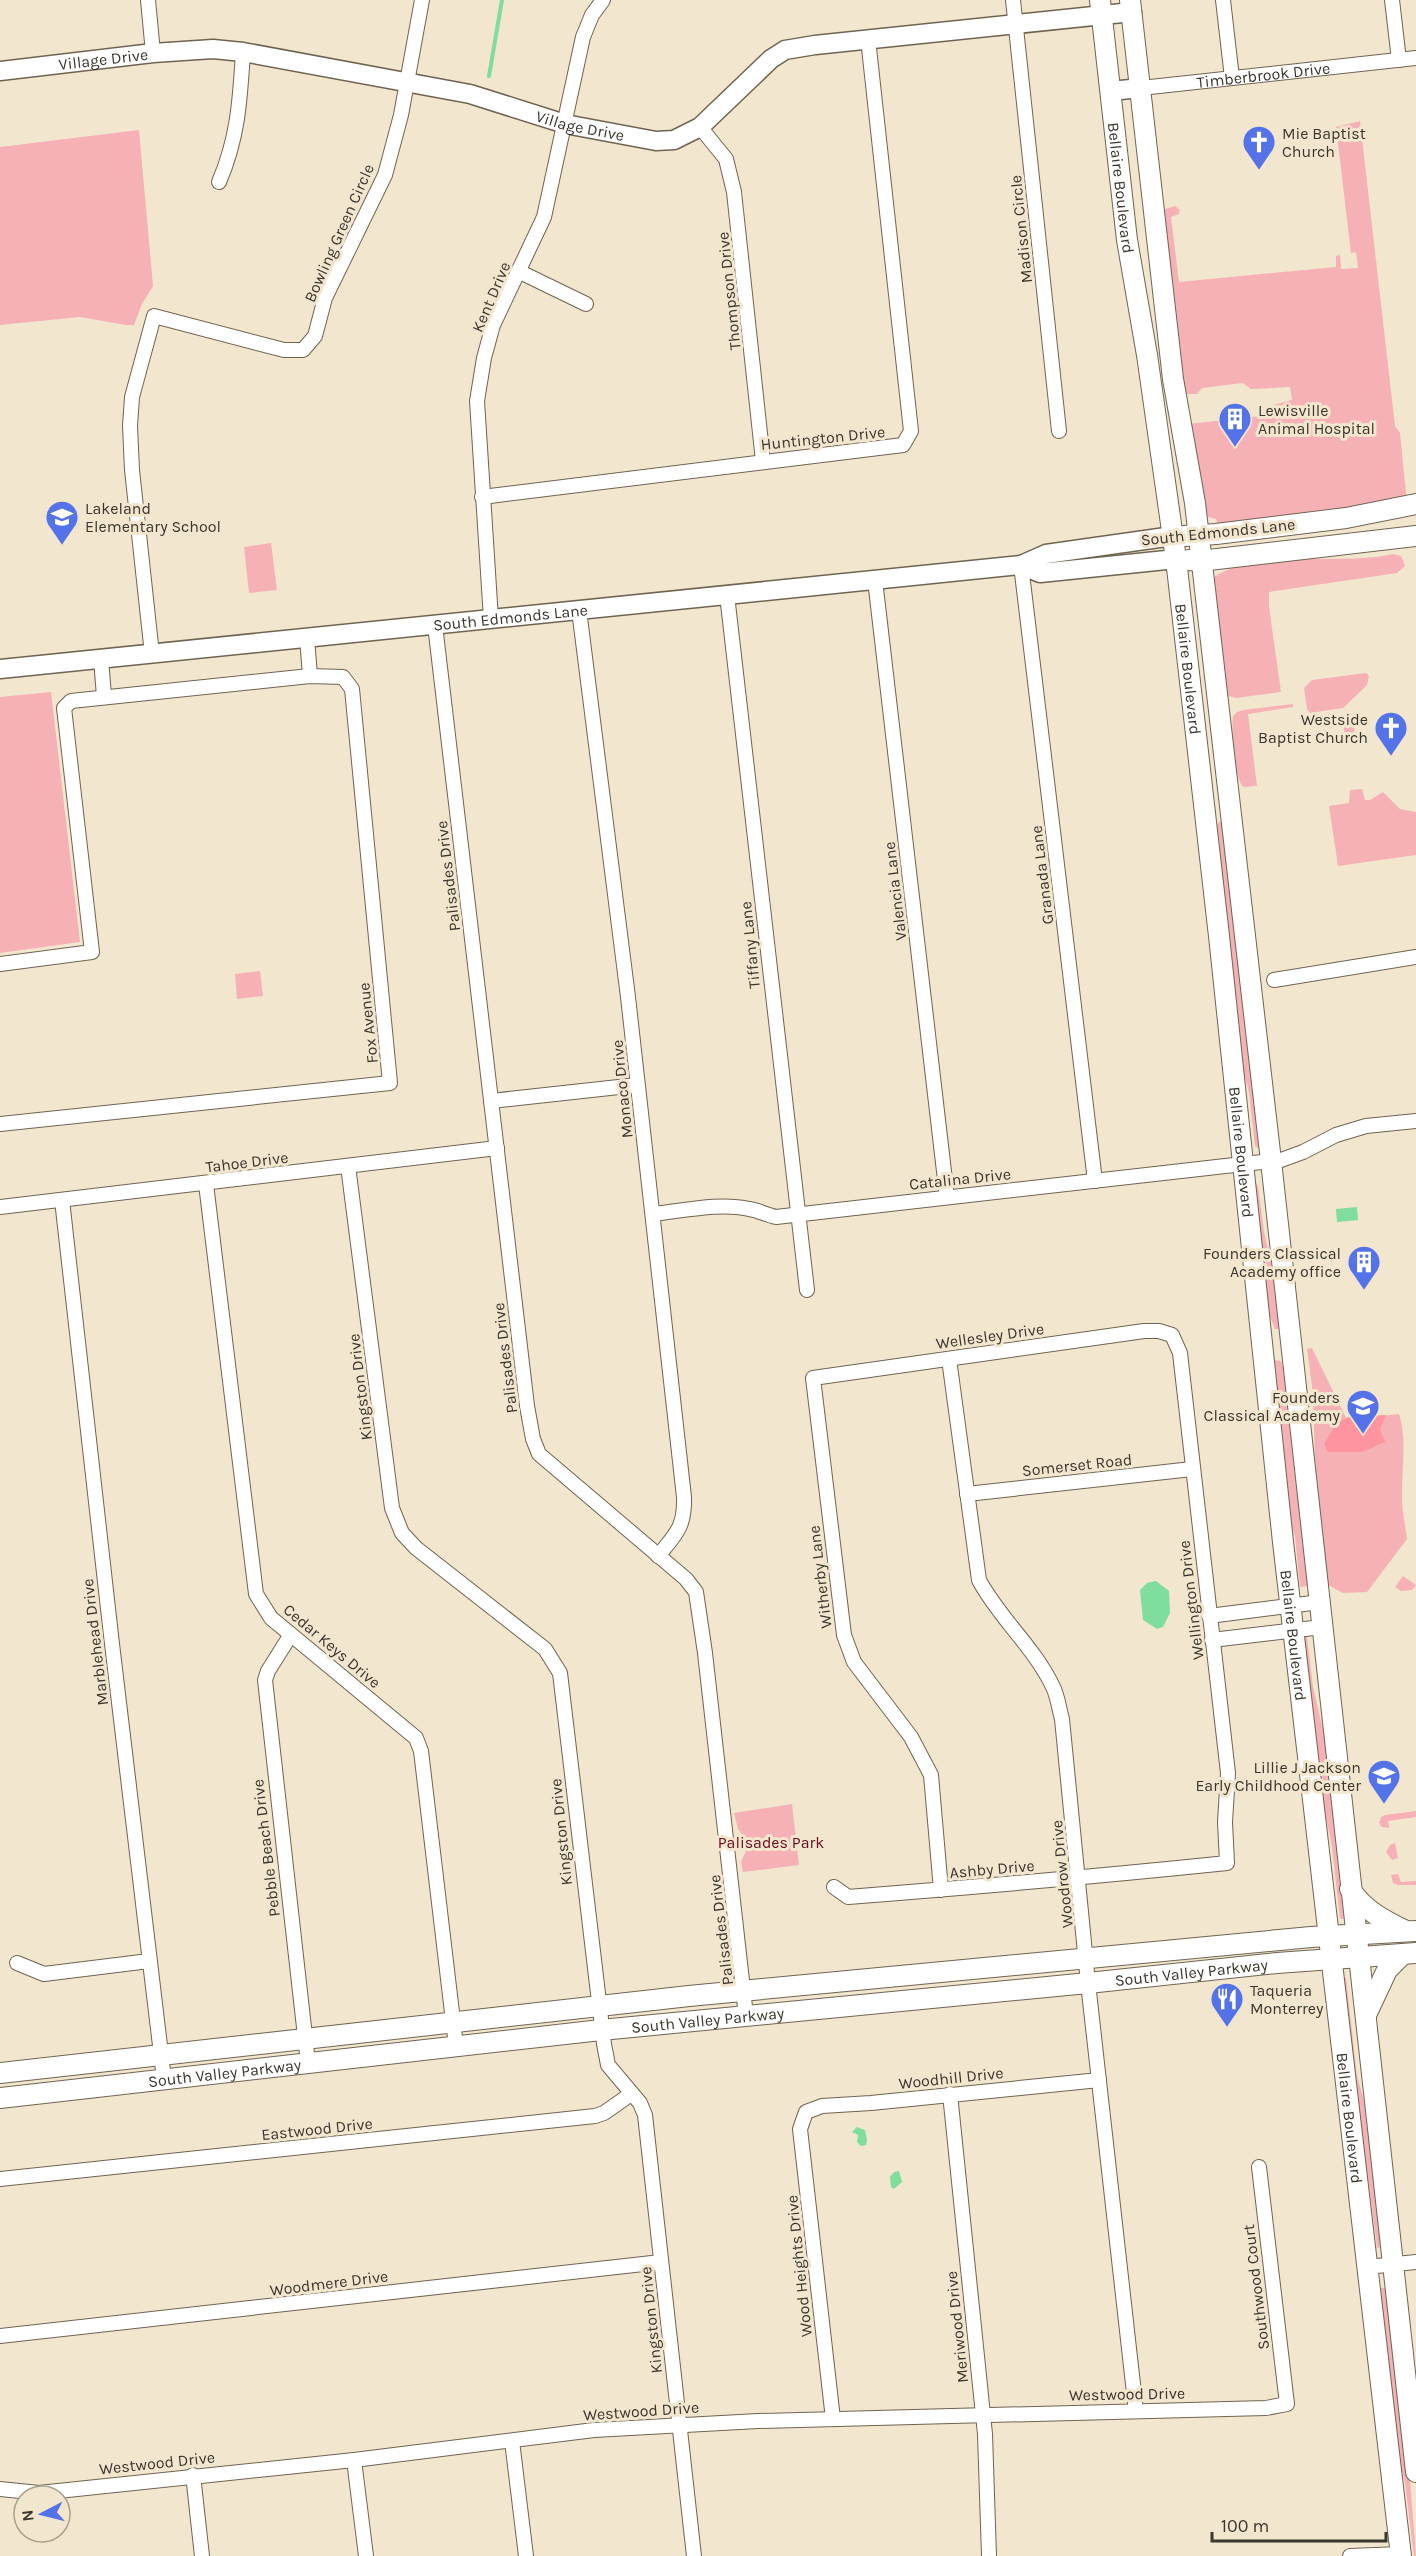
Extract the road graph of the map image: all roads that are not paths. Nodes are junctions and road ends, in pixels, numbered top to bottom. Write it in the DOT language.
graph roads {
  1 [pos="148,0"];
  2 [pos="422,0"];
  3 [pos="603,0"];
  4 [pos="1013,0"];
  5 [pos="1223,0"];
  6 [pos="1392,0"];
  7 [pos="1131,6"];
  8 [pos="1101,8"];
  9 [pos="1015,24"];
  10 [pos="868,39"];
  11 [pos="243,52"];
  12 [pos="153,53"];
  13 [pos="1416,58"];
  14 [pos="1399,60"];
  15 [pos="0,71"];
  16 [pos="1232,78"];
  17 [pos="407,82"];
  18 [pos="1141,88"];
  19 [pos="1110,91"];
  20 [pos="565,124"];
  21 [pos="700,127"];
  22 [pos="219,182"];
  23 [pos="518,271"];
  24 [pos="586,304"];
  25 [pos="1059,431"];
  26 [pos="763,461"];
  27 [pos="482,497"];
  28 [pos="1413,505"];
  29 [pos="1197,535"];
  30 [pos="1173,536"];
  31 [pos="1415,536"];
  32 [pos="1176,560"];
  33 [pos="1200,561"];
  34 [pos="1021,565"];
  35 [pos="875,580"];
  36 [pos="727,595"];
  37 [pos="579,610"];
  38 [pos="491,619"];
  39 [pos="435,625"];
  40 [pos="307,638"];
  41 [pos="152,654"];
  42 [pos="100,659"];
  43 [pos="0,669"];
  44 [pos="310,676"];
  45 [pos="104,696"];
  46 [pos="1229,803"];
  47 [pos="1204,807"];
  48 [pos="1416,957"];
  49 [pos="0,964"];
  50 [pos="1274,980"];
  51 [pos="637,1085"];
  52 [pos="491,1101"];
  53 [pos="1416,1121"];
  54 [pos="0,1124"];
  55 [pos="497,1148"];
  56 [pos="1271,1161"];
  57 [pos="1243,1164"];
  58 [pos="348,1166"];
  59 [pos="1095,1181"];
  60 [pos="206,1184"];
  61 [pos="947,1197"];
  62 [pos="62,1200"];
  63 [pos="0,1207"];
  64 [pos="653,1214"];
  65 [pos="797,1214"];
  66 [pos="807,1290"];
  67 [pos="1172,1335"];
  68 [pos="1291,1340"];
  69 [pos="1261,1343"];
  70 [pos="949,1359"];
  71 [pos="813,1378"];
  72 [pos="1192,1469"];
  73 [pos="967,1494"];
  74 [pos="658,1556"];
  75 [pos="1320,1602"];
  76 [pos="1290,1606"];
  77 [pos="1209,1616"];
  78 [pos="1322,1627"];
  79 [pos="1293,1630"];
  80 [pos="290,1636"];
  81 [pos="1212,1640"];
  82 [pos="1227,1863"];
  83 [pos="1079,1879"];
  84 [pos="834,1887"];
  85 [pos="1350,1888"];
  86 [pos="941,1890"];
  87 [pos="1412,1931"];
  88 [pos="1355,1935"];
  89 [pos="1329,1937"];
  90 [pos="1410,1954"];
  91 [pos="1358,1958"];
  92 [pos="1087,1959"];
  93 [pos="1331,1959"];
  94 [pos="149,1961"];
  95 [pos="17,1963"];
  96 [pos="1088,1983"];
  97 [pos="745,1991"];
  98 [pos="599,2008"];
  99 [pos="746,2016"];
  100 [pos="1365,2018"];
  101 [pos="453,2023"];
  102 [pos="601,2030"];
  103 [pos="305,2039"];
  104 [pos="456,2046"];
  105 [pos="161,2054"];
  106 [pos="308,2063"];
  107 [pos="0,2073"];
  108 [pos="164,2079"];
  109 [pos="1099,2080"];
  110 [pos="631,2094"];
  111 [pos="950,2094"];
  112 [pos="0,2098"];
  113 [pos="806,2112"];
  114 [pos="1259,2167"];
  115 [pos="0,2179"];
  116 [pos="661,2262"];
  117 [pos="1416,2262"];
  118 [pos="1394,2264"];
  119 [pos="1367,2267"];
  120 [pos="0,2336"];
  121 [pos="1287,2404"];
  122 [pos="1136,2411"];
  123 [pos="983,2415"];
  124 [pos="833,2419"];
  125 [pos="679,2424"];
  126 [pos="512,2441"];
  127 [pos="354,2460"];
  128 [pos="1416,2472"];
  129 [pos="193,2475"];
  130 [pos="0,2489"];
  131 [pos="1401,2555"];
  132 [pos="202,2556"];
  133 [pos="366,2556"];
  134 [pos="526,2556"];
  135 [pos="694,2556"];
  136 [pos="989,2556"];
  137 [pos="1350,2556"];
  1 -- 12 [label="street"];
  2 -- 17 [label="street"];
  3 -- 20 [label="street, Kent Drive"];
  4 -- 9 [label="street, Madison Circle"];
  5 -- 16 [label="street"];
  6 -- 14 [label="street"];
  7 -- 8 [label="street, Village Drive"];
  7 -- 18 [label="main road, Bellaire Boulevard"];
  8 -- 9 [label="street, Village Drive"];
  8 -- 19 [label="main road, Bellaire Boulevard"];
  9 -- 10 [label="street, Village Drive"];
  9 -- 25 [label="street, Madison Circle"];
  10 -- 21 [label="street, Village Drive"];
  10 -- 26 [label="street, Huntington Drive"];
  11 -- 12 [label="street, Village Drive"];
  11 -- 17 [label="street, Village Drive"];
  11 -- 22 [label="street"];
  12 -- 15 [label="street, Village Drive"];
  13 -- 14 [label="street, Timberbrook Drive"];
  14 -- 16 [label="street, Timberbrook Drive"];
  16 -- 18 [label="street, Timberbrook Drive"];
  17 -- 20 [label="street, Village Drive"];
  17 -- 41 [label="street, Bowling Green Circle"];
  18 -- 19 [label="street, Timberbrook Drive"];
  18 -- 29 [label="main road, Bellaire Boulevard"];
  19 -- 30 [label="main road, Bellaire Boulevard"];
  20 -- 21 [label="street, Village Drive"];
  20 -- 23 [label="street, Kent Drive"];
  21 -- 26 [label="street, Thompson Drive"];
  23 -- 24 [label="street"];
  23 -- 27 [label="street, Kent Drive"];
  26 -- 27 [label="street, Huntington Drive"];
  27 -- 38 [label="street, Kent Drive"];
  28 -- 29 [label="main road, South Edmonds Lane"];
  28 -- 31 [label="main road"];
  29 -- 30 [label="main road, South Edmonds Lane"];
  29 -- 33 [label="main road, Bellaire Boulevard"];
  30 -- 32 [label="main road, Bellaire Boulevard"];
  30 -- 34 [label="street, South Edmonds Lane"];
  31 -- 33 [label="main road, South Edmonds Lane"];
  32 -- 33 [label="main road, South Edmonds Lane"];
  32 -- 34 [label="street, South Edmonds Lane"];
  32 -- 47 [label="main road, Bellaire Boulevard"];
  33 -- 46 [label="main road, Bellaire Boulevard"];
  34 -- 35 [label="street, South Edmonds Lane"];
  34 -- 59 [label="street, Granada Lane"];
  35 -- 36 [label="street, South Edmonds Lane"];
  35 -- 61 [label="street, Valencia Lane"];
  36 -- 37 [label="street, South Edmonds Lane"];
  36 -- 65 [label="street, Tiffany Lane"];
  37 -- 38 [label="street, South Edmonds Lane"];
  37 -- 51 [label="street, Monaco Drive"];
  38 -- 39 [label="street, South Edmonds Lane"];
  39 -- 40 [label="street, South Edmonds Lane"];
  39 -- 52 [label="street, Palisades Drive"];
  40 -- 41 [label="street, South Edmonds Lane"];
  40 -- 44 [label="street"];
  41 -- 42 [label="street, South Edmonds Lane"];
  42 -- 43 [label="street, South Edmonds Lane"];
  42 -- 45 [label="street"];
  44 -- 45 [label="street, Fox Avenue"];
  44 -- 54 [label="street, Fox Avenue"];
  45 -- 49 [label="street, Fox Avenue"];
  46 -- 47 [label="main road"];
  46 -- 56 [label="main road, Bellaire Boulevard"];
  47 -- 57 [label="main road, Bellaire Boulevard"];
  48 -- 50 [label="street"];
  51 -- 52 [label="street"];
  51 -- 64 [label="street, Monaco Drive"];
  52 -- 55 [label="street, Palisades Drive"];
  53 -- 56 [label="street, Catalina Drive"];
  55 -- 58 [label="street, Tahoe Drive"];
  55 -- 74 [label="street, Palisades Drive"];
  56 -- 57 [label="street, Catalina Drive"];
  56 -- 68 [label="main road, Bellaire Boulevard"];
  57 -- 59 [label="street, Catalina Drive"];
  57 -- 69 [label="main road, Bellaire Boulevard"];
  58 -- 60 [label="street, Tahoe Drive"];
  58 -- 98 [label="street, Kingston Drive"];
  59 -- 61 [label="street, Catalina Drive"];
  60 -- 62 [label="street, Tahoe Drive"];
  60 -- 80 [label="street, Cedar Keys Drive"];
  61 -- 65 [label="street, Catalina Drive"];
  62 -- 63 [label="street, Tahoe Drive"];
  62 -- 94 [label="street, Marblehead Drive"];
  64 -- 65 [label="street, Catalina Drive"];
  64 -- 74 [label="street, Monaco Drive"];
  65 -- 66 [label="street, Tiffany Lane"];
  67 -- 70 [label="street, Wellesley Drive"];
  67 -- 72 [label="street, Wellington Drive"];
  68 -- 69 [label="main road"];
  68 -- 75 [label="main road, Bellaire Boulevard"];
  69 -- 76 [label="main road, Bellaire Boulevard"];
  70 -- 71 [label="street, Wellesley Drive"];
  70 -- 73 [label="street, Woodrow Drive"];
  71 -- 86 [label="street, Witherby Lane"];
  72 -- 73 [label="street, Somerset Road"];
  72 -- 77 [label="street, Wellington Drive"];
  73 -- 83 [label="street, Woodrow Drive"];
  74 -- 97 [label="street, Palisades Drive"];
  75 -- 76 [label="street"];
  75 -- 78 [label="main road, Bellaire Boulevard"];
  76 -- 77 [label="street"];
  76 -- 79 [label="main road, Bellaire Boulevard"];
  77 -- 81 [label="street, Wellington Drive"];
  78 -- 79 [label="street"];
  78 -- 85 [label="main road, Bellaire Boulevard"];
  79 -- 81 [label="street"];
  79 -- 89 [label="main road, Bellaire Boulevard"];
  80 -- 101 [label="street, Cedar Keys Drive"];
  80 -- 103 [label="street, Pebble Beach Drive"];
  81 -- 82 [label="street, Wellington Drive"];
  82 -- 83 [label="street, Ashby Drive"];
  83 -- 86 [label="street, Ashby Drive"];
  83 -- 92 [label="street, Woodrow Drive"];
  84 -- 86 [label="street, Ashby Drive"];
  85 -- 87 [label="main road"];
  85 -- 88 [label="main road, Bellaire Boulevard"];
  87 -- 88 [label="main road, South Valley Parkway"];
  88 -- 89 [label="main road, South Valley Parkway"];
  88 -- 91 [label="main road, Bellaire Boulevard"];
  89 -- 92 [label="main road, South Valley Parkway"];
  89 -- 93 [label="main road, Bellaire Boulevard"];
  90 -- 91 [label="main road, South Valley Parkway"];
  90 -- 100 [label="main road"];
  91 -- 93 [label="main road, South Valley Parkway"];
  91 -- 100 [label="main road, Bellaire Boulevard"];
  92 -- 96 [label="street, Woodrow Drive"];
  92 -- 97 [label="main road, South Valley Parkway"];
  93 -- 96 [label="main road, South Valley Parkway"];
  93 -- 119 [label="main road, Bellaire Boulevard"];
  94 -- 95 [label="street"];
  94 -- 105 [label="street, Marblehead Drive"];
  96 -- 99 [label="main road, South Valley Parkway"];
  96 -- 109 [label="street, Woodrow Drive"];
  97 -- 98 [label="main road, South Valley Parkway"];
  97 -- 99 [label="street, Palisades Drive"];
  98 -- 101 [label="main road, South Valley Parkway"];
  98 -- 102 [label="street, Kingston Drive"];
  99 -- 102 [label="main road, South Valley Parkway"];
  100 -- 118 [label="main road, Bellaire Boulevard"];
  101 -- 103 [label="main road, South Valley Parkway"];
  101 -- 104 [label="street, Cedar Keys Drive"];
  102 -- 104 [label="main road, South Valley Parkway"];
  102 -- 110 [label="street, Kingston Drive"];
  103 -- 105 [label="main road, South Valley Parkway"];
  103 -- 106 [label="street, Pebble Beach Drive"];
  104 -- 106 [label="main road, South Valley Parkway"];
  105 -- 107 [label="main road, South Valley Parkway"];
  105 -- 108 [label="street, Marblehead Drive"];
  106 -- 108 [label="main road, South Valley Parkway"];
  108 -- 112 [label="main road, South Valley Parkway"];
  109 -- 111 [label="street, Woodhill Drive"];
  109 -- 122 [label="street, Woodrow Drive"];
  110 -- 115 [label="street, Eastwood Drive"];
  110 -- 116 [label="street, Kingston Drive"];
  111 -- 113 [label="street, Woodhill Drive"];
  111 -- 123 [label="street, Meriwood Drive"];
  113 -- 124 [label="street, Wood Heights Drive"];
  114 -- 121 [label="street, Southwood Court"];
  116 -- 120 [label="street, Woodmere Drive"];
  116 -- 125 [label="street, Kingston Drive"];
  117 -- 118 [label="street"];
  118 -- 119 [label="street"];
  118 -- 128 [label="main road, Bellaire Boulevard"];
  119 -- 131 [label="main road, Bellaire Boulevard"];
  121 -- 122 [label="street, Westwood Drive"];
  122 -- 123 [label="street, Westwood Drive"];
  123 -- 124 [label="street, Westwood Drive"];
  123 -- 136 [label="street, Meriwood Drive"];
  124 -- 125 [label="street, Westwood Drive"];
  125 -- 126 [label="street, Westwood Drive"];
  125 -- 135 [label="street, Kingston Drive"];
  126 -- 127 [label="street, Westwood Drive"];
  126 -- 134 [label="street"];
  127 -- 129 [label="street, Westwood Drive"];
  127 -- 133 [label="street"];
  129 -- 130 [label="street, Westwood Drive"];
  129 -- 132 [label="street"];
  131 -- 137 [label="street"];
}
